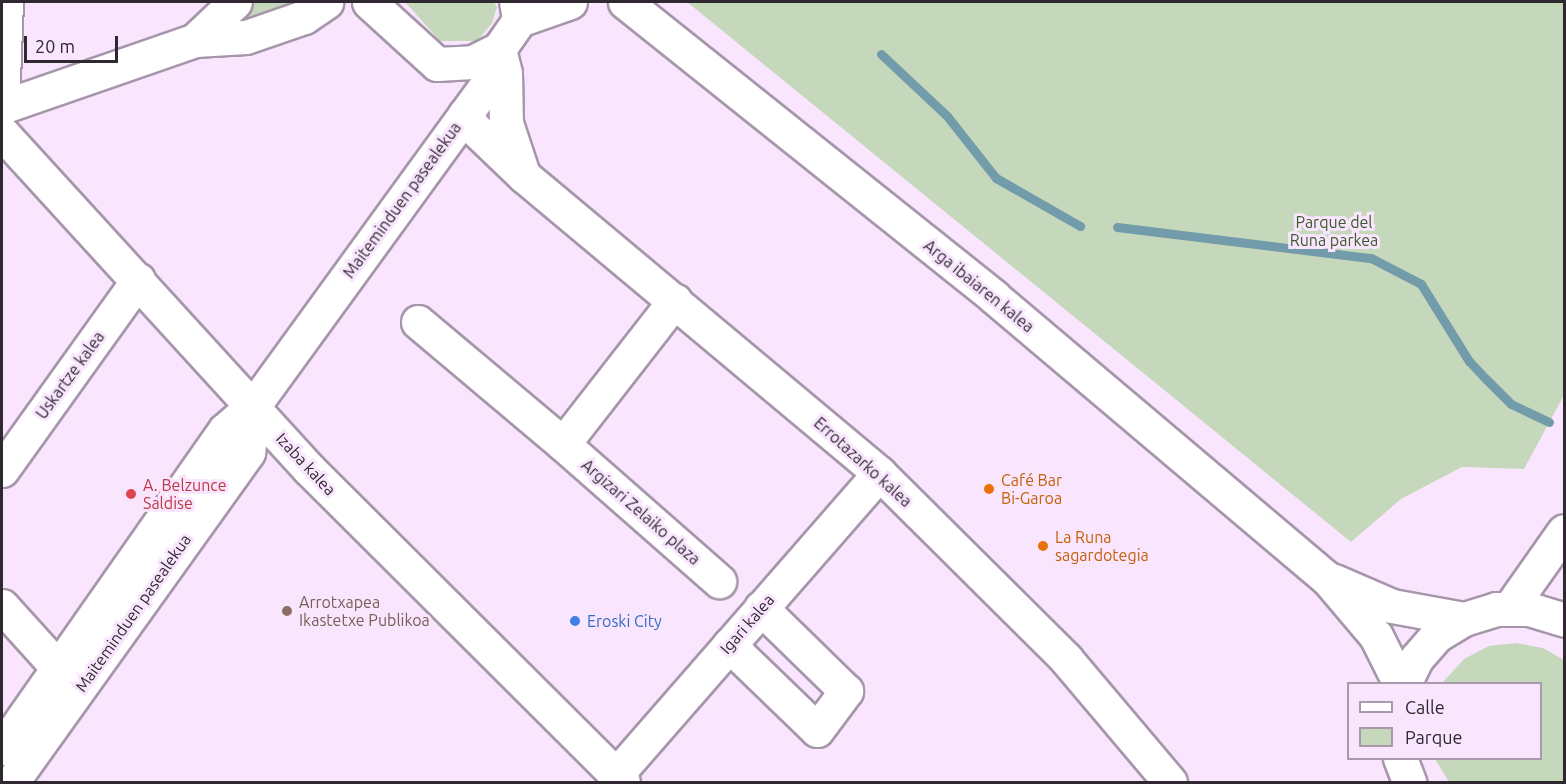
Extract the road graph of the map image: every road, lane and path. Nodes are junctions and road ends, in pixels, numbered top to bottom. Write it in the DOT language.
graph roads {
  1 [pos="6,2"];
  2 [pos="235,2"];
  3 [pos="326,2"];
  4 [pos="369,2"];
  5 [pos="570,2"];
  6 [pos="624,2"];
  7 [pos="518,11"];
  8 [pos="195,40"];
  9 [pos="499,49"];
  10 [pos="437,64"];
  11 [pos="2,106"];
  12 [pos="465,114"];
  13 [pos="2,133"];
  14 [pos="524,176"];
  15 [pos="138,280"];
  16 [pos="675,300"];
  17 [pos="418,322"];
  18 [pos="254,405"];
  19 [pos="563,444"];
  20 [pos="2,470"];
  21 [pos="879,473"];
  22 [pos="1564,531"];
  23 [pos="1327,578"];
  24 [pos="720,581"];
  25 [pos="2,606"];
  26 [pos="761,608"];
  27 [pos="1509,609"];
  28 [pos="1464,619"];
  29 [pos="1564,620"];
  30 [pos="729,645"];
  31 [pos="58,668"];
  32 [pos="1401,682"];
  33 [pos="1403,682"];
  34 [pos="2,748"];
  35 [pos="1400,760"];
  36 [pos="620,779"];
  37 [pos="12,783"];
  38 [pos="1170,783"];
  39 [pos="1409,783"];
  1 -- 11 [label="street"];
  2 -- 8 [label="street"];
  3 -- 8 [label="street"];
  4 -- 10 [label="street, Errotazarko kalea"];
  5 -- 7 [label="street"];
  6 -- 23 [label="street, Arga ibaiaren kalea"];
  7 -- 9 [label="street"];
  8 -- 11 [label="street"];
  9 -- 10 [label="street"];
  9 -- 12 [label="street, Maiteminduen pasealekua"];
  9 -- 14 [label="street"];
  10 -- 12 [label="street, Errotazarko kalea"];
  12 -- 14 [label="street, Errotazarko kalea"];
  12 -- 18 [label="street, Maiteminduen pasealekua"];
  13 -- 15 [label="street, Izaba kalea"];
  14 -- 16 [label="street, Errotazarko kalea"];
  15 -- 18 [label="street, Izaba kalea"];
  15 -- 20 [label="street, Uskartze kalea"];
  16 -- 19 [label="street"];
  16 -- 21 [label="street, Errotazarko kalea"];
  17 -- 19 [label="street, Argizari Zelaiko plaza"];
  18 -- 31 [label="street, Maiteminduen pasealekua"];
  18 -- 36 [label="street, Izaba kalea"];
  18 -- 37 [label="street, Maiteminduen pasealekua"];
  19 -- 24 [label="street, Argizari Zelaiko plaza"];
  21 -- 26 [label="street, Igari kalea"];
  21 -- 38 [label="street, Errotazarko kalea"];
  22 -- 27 [label="street"];
  23 -- 28 [label="street, Arga ibaiaren kalea"];
  23 -- 32 [label="street, Arga ibaiaren kalea"];
  25 -- 31 [label="street"];
  26 -- 30 [label="street, Igari kalea"];
  26 -- 30 [label="street"];
  27 -- 28 [label="street"];
  27 -- 29 [label="street"];
  28 -- 33 [label="street"];
  30 -- 36 [label="street, Igari kalea"];
  31 -- 34 [label="street, Maiteminduen pasealekua"];
  35 -- 39 [label="street"];
}
